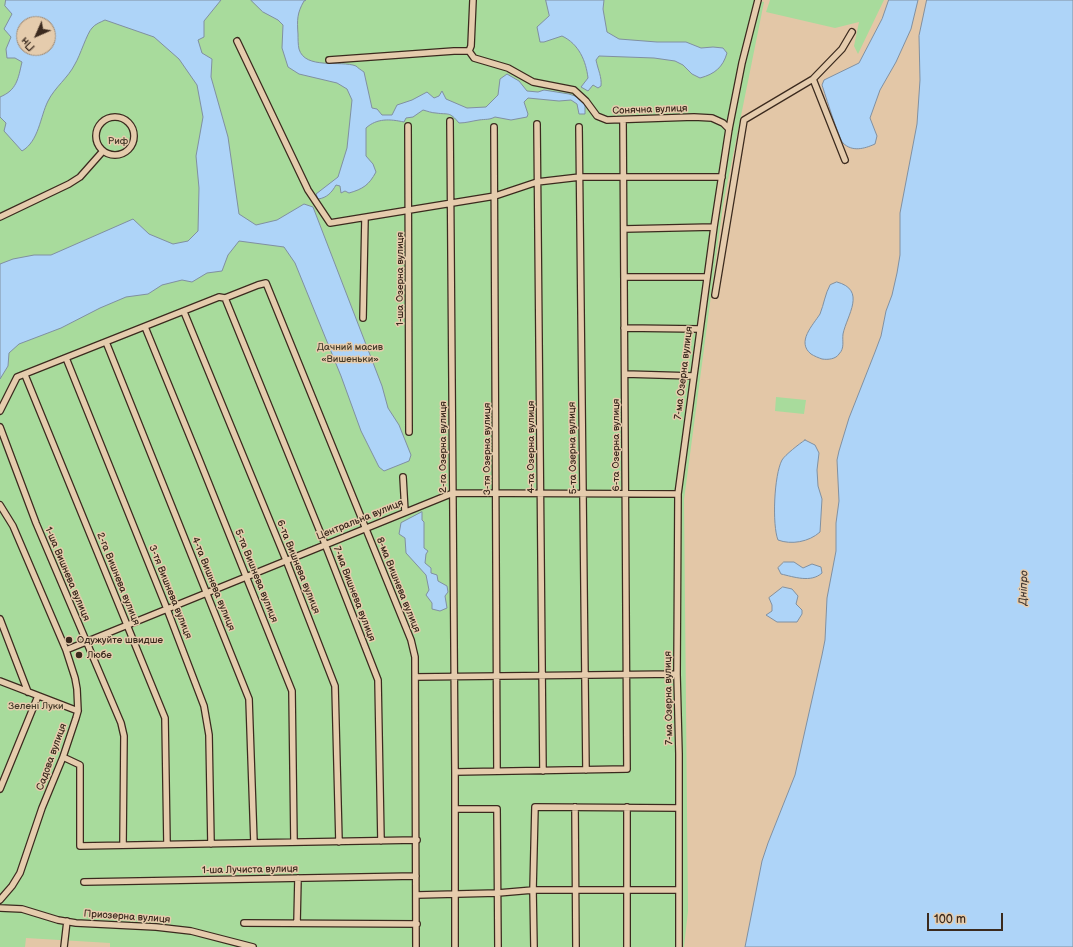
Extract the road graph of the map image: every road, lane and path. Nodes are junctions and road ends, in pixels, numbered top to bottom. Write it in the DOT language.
graph roads {
  1 [pos="473,0"];
  2 [pos="758,0"];
  3 [pos="852,32"];
  4 [pos="237,41"];
  5 [pos="469,51"];
  6 [pos="329,60"];
  7 [pos="813,79"];
  8 [pos="623,120"];
  9 [pos="450,121"];
  10 [pos="537,124"];
  11 [pos="408,126"];
  12 [pos="494,127"];
  13 [pos="579,127"];
  14 [pos="730,129"];
  15 [pos="103,151"];
  16 [pos="845,160"];
  17 [pos="580,177"];
  18 [pos="623,177"];
  19 [pos="722,177"];
  20 [pos="537,182"];
  21 [pos="495,196"];
  22 [pos="450,203"];
  23 [pos="408,210"];
  24 [pos="0,216"];
  25 [pos="365,218"];
  26 [pos="714,227"];
  27 [pos="624,229"];
  28 [pos="624,277"];
  29 [pos="707,277"];
  30 [pos="715,295"];
  31 [pos="225,298"];
  32 [pos="184,312"];
  33 [pos="363,318"];
  34 [pos="145,327"];
  35 [pos="624,328"];
  36 [pos="699,329"];
  37 [pos="106,342"];
  38 [pos="66,358"];
  39 [pos="624,374"];
  40 [pos="25,375"];
  41 [pos="693,376"];
  42 [pos="0,411"];
  43 [pos="0,427"];
  44 [pos="409,432"];
  45 [pos="403,477"];
  46 [pos="453,493"];
  47 [pos="496,493"];
  48 [pos="540,493"];
  49 [pos="583,494"];
  50 [pos="625,494"];
  51 [pos="678,494"];
  52 [pos="0,505"];
  53 [pos="405,512"];
  54 [pos="365,528"];
  55 [pos="325,544"];
  56 [pos="286,560"];
  57 [pos="246,576"];
  58 [pos="206,593"];
  59 [pos="167,609"];
  60 [pos="0,619"];
  61 [pos="126,626"];
  62 [pos="86,642"];
  63 [pos="66,650"];
  64 [pos="626,674"];
  65 [pos="677,674"];
  66 [pos="542,675"];
  67 [pos="585,675"];
  68 [pos="454,676"];
  69 [pos="497,676"];
  70 [pos="415,677"];
  71 [pos="0,681"];
  72 [pos="28,692"];
  73 [pos="38,696"];
  74 [pos="78,711"];
  75 [pos="63,757"];
  76 [pos="542,770"];
  77 [pos="586,770"];
  78 [pos="497,771"];
  79 [pos="455,772"];
  80 [pos="0,789"];
  81 [pos="575,807"];
  82 [pos="627,807"];
  83 [pos="679,808"];
  84 [pos="455,809"];
  85 [pos="416,840"];
  86 [pos="381,841"];
  87 [pos="294,842"];
  88 [pos="338,842"];
  89 [pos="254,843"];
  90 [pos="167,844"];
  91 [pos="211,844"];
  92 [pos="124,845"];
  93 [pos="416,876"];
  94 [pos="298,878"];
  95 [pos="84,882"];
  96 [pos="533,890"];
  97 [pos="576,890"];
  98 [pos="627,890"];
  99 [pos="679,890"];
  100 [pos="455,893"];
  101 [pos="498,893"];
  102 [pos="417,894"];
  103 [pos="0,900"];
  104 [pos="0,908"];
  105 [pos="67,922"];
  106 [pos="244,923"];
  107 [pos="297,923"];
  108 [pos="416,924"];
  109 [pos="64,947"];
  110 [pos="253,947"];
  111 [pos="416,947"];
  112 [pos="455,947"];
  113 [pos="498,947"];
  114 [pos="534,947"];
  115 [pos="576,947"];
  116 [pos="627,947"];
  117 [pos="679,947"];
  1 -- 5 [label="street"];
  2 -- 14 [label="street, 7-ма Озерна вулиця"];
  3 -- 7 [label="street"];
  4 -- 25 [label="street"];
  5 -- 6 [label="street"];
  5 -- 8 [label="street, Сонячна вулиця"];
  7 -- 16 [label="street"];
  7 -- 30 [label="street"];
  8 -- 14 [label="street, Сонячна вулиця"];
  8 -- 18 [label="street, 6-та Озерна вулиця"];
  9 -- 22 [label="street, 2-га Озерна вулиця"];
  10 -- 20 [label="street, 4-та Озерна вулиця"];
  11 -- 23 [label="street, 1-ша Озерна вулиця"];
  12 -- 21 [label="street, 3-тя Озерна вулиця"];
  13 -- 17 [label="street, 5-та Озерна вулиця"];
  14 -- 19 [label="street, 7-ма Озерна вулиця"];
  15 -- 15 [label="street"];
  15 -- 24 [label="street"];
  17 -- 18 [label="street"];
  17 -- 20 [label="street"];
  17 -- 49 [label="street, 5-та Озерна вулиця"];
  18 -- 19 [label="street"];
  18 -- 27 [label="street, 6-та Озерна вулиця"];
  19 -- 26 [label="street, 7-ма Озерна вулиця"];
  20 -- 21 [label="street"];
  20 -- 48 [label="street, 4-та Озерна вулиця"];
  21 -- 22 [label="street"];
  21 -- 47 [label="street, 3-тя Озерна вулиця"];
  22 -- 23 [label="street"];
  22 -- 46 [label="street, 2-га Озерна вулиця"];
  23 -- 25 [label="street"];
  23 -- 44 [label="street, 1-ша Озерна вулиця"];
  25 -- 33 [label="street"];
  26 -- 27 [label="street"];
  26 -- 29 [label="street, 7-ма Озерна вулиця"];
  27 -- 28 [label="street, 6-та Озерна вулиця"];
  28 -- 29 [label="street"];
  28 -- 35 [label="street, 6-та Озерна вулиця"];
  29 -- 36 [label="street, 7-ма Озерна вулиця"];
  31 -- 32 [label="street"];
  31 -- 54 [label="street, 8-ма Вишнева вулиця"];
  31 -- 55 [label="street, 7-ма Вишнева вулиця"];
  32 -- 34 [label="street"];
  32 -- 56 [label="street, 6-та Вишнева вулиця"];
  34 -- 37 [label="street"];
  34 -- 57 [label="street, 5-та Вишнева вулиця"];
  35 -- 36 [label="street"];
  35 -- 39 [label="street, 6-та Озерна вулиця"];
  36 -- 41 [label="street, 7-ма Озерна вулиця"];
  37 -- 38 [label="street"];
  37 -- 58 [label="street, 4-та Вишнева вулиця"];
  38 -- 40 [label="street"];
  38 -- 59 [label="street, 3-тя Вишнева вулиця"];
  39 -- 41 [label="street"];
  39 -- 50 [label="street, 6-та Озерна вулиця"];
  40 -- 42 [label="street"];
  40 -- 61 [label="street, 2-га Вишнева вулиця"];
  41 -- 51 [label="street, 7-ма Озерна вулиця"];
  43 -- 62 [label="street, 1-ша Вишнева вулиця"];
  45 -- 53 [label="street"];
  46 -- 47 [label="street, Центральна вулиця"];
  46 -- 53 [label="street, Центральна вулиця"];
  46 -- 68 [label="street, 2-га Озерна вулиця"];
  47 -- 48 [label="street, Центральна вулиця"];
  47 -- 69 [label="street, 3-тя Озерна вулиця"];
  48 -- 49 [label="street, Центральна вулиця"];
  48 -- 66 [label="street, 4-та Озерна вулиця"];
  49 -- 50 [label="street, Центральна вулиця"];
  49 -- 67 [label="street, 5-та Озерна вулиця"];
  50 -- 51 [label="street, Центральна вулиця"];
  50 -- 64 [label="street, 6-та Озерна вулиця"];
  51 -- 65 [label="street, 7-ма Озерна вулиця"];
  52 -- 63 [label="street, Садова вулиця"];
  53 -- 54 [label="street, Центральна вулиця"];
  54 -- 55 [label="street, Центральна вулиця"];
  54 -- 70 [label="street, 8-ма Вишнева вулиця"];
  55 -- 56 [label="street, Центральна вулиця"];
  55 -- 86 [label="street, 7-ма Вишнева вулиця"];
  56 -- 57 [label="street, Центральна вулиця"];
  56 -- 88 [label="street, 6-та Вишнева вулиця"];
  57 -- 58 [label="street, Центральна вулиця"];
  57 -- 87 [label="street, 5-та Вишнева вулиця"];
  58 -- 59 [label="street, Центральна вулиця"];
  58 -- 89 [label="street, 4-та Вишнева вулиця"];
  59 -- 61 [label="street, Центральна вулиця"];
  59 -- 91 [label="street, 3-тя Вишнева вулиця"];
  60 -- 72 [label="street"];
  61 -- 62 [label="street, Центральна вулиця"];
  61 -- 90 [label="street, 2-га Вишнева вулиця"];
  62 -- 63 [label="street, Центральна вулиця"];
  62 -- 92 [label="street, 1-ша Вишнева вулиця"];
  63 -- 74 [label="street, Садова вулиця"];
  64 -- 65 [label="street"];
  64 -- 67 [label="street"];
  64 -- 77 [label="street, 6-та Озерна вулиця"];
  65 -- 83 [label="street, 7-ма Озерна вулиця"];
  66 -- 67 [label="street"];
  66 -- 69 [label="street"];
  66 -- 76 [label="street, 4-та Озерна вулиця"];
  67 -- 77 [label="street, 5-та Озерна вулиця"];
  68 -- 69 [label="street"];
  68 -- 70 [label="street"];
  68 -- 79 [label="street, 2-га Озерна вулиця"];
  69 -- 78 [label="street, 3-тя Озерна вулиця"];
  70 -- 85 [label="street, 8-ма Вишнева вулиця"];
  71 -- 72 [label="street"];
  72 -- 73 [label="street"];
  73 -- 74 [label="street"];
  73 -- 80 [label="street"];
  74 -- 75 [label="street, Садова вулиця"];
  75 -- 92 [label="street"];
  75 -- 103 [label="street, Садова вулиця"];
  76 -- 77 [label="street"];
  76 -- 78 [label="street"];
  78 -- 79 [label="street"];
  79 -- 84 [label="street, 2-га Озерна вулиця"];
  81 -- 82 [label="street"];
  81 -- 96 [label="street"];
  81 -- 97 [label="street"];
  82 -- 83 [label="street"];
  82 -- 98 [label="street"];
  83 -- 99 [label="street"];
  84 -- 100 [label="street, 2-га Озерна вулиця"];
  84 -- 101 [label="street"];
  85 -- 86 [label="street"];
  85 -- 93 [label="street, 8-ма Вишнева вулиця"];
  86 -- 88 [label="street"];
  87 -- 88 [label="street"];
  87 -- 89 [label="street"];
  89 -- 91 [label="street"];
  90 -- 91 [label="street"];
  90 -- 92 [label="street"];
  93 -- 94 [label="street, 1-ша Лучиста вулиця"];
  93 -- 102 [label="street, 8-ма Вишнева вулиця"];
  94 -- 95 [label="street, 1-ша Лучиста вулиця"];
  94 -- 107 [label="street"];
  96 -- 97 [label="street"];
  96 -- 101 [label="street"];
  96 -- 114 [label="street"];
  97 -- 98 [label="street"];
  97 -- 115 [label="street"];
  98 -- 99 [label="street"];
  98 -- 116 [label="street"];
  99 -- 117 [label="street"];
  100 -- 101 [label="street"];
  100 -- 102 [label="street"];
  100 -- 112 [label="street, 2-га Озерна вулиця"];
  101 -- 113 [label="street"];
  102 -- 108 [label="street, 8-ма Вишнева вулиця"];
  104 -- 105 [label="street, Приозерна вулиця"];
  105 -- 109 [label="street"];
  105 -- 110 [label="street, Приозерна вулиця"];
  106 -- 107 [label="street"];
  107 -- 108 [label="street"];
  108 -- 111 [label="street, 8-ма Вишнева вулиця"];
}
